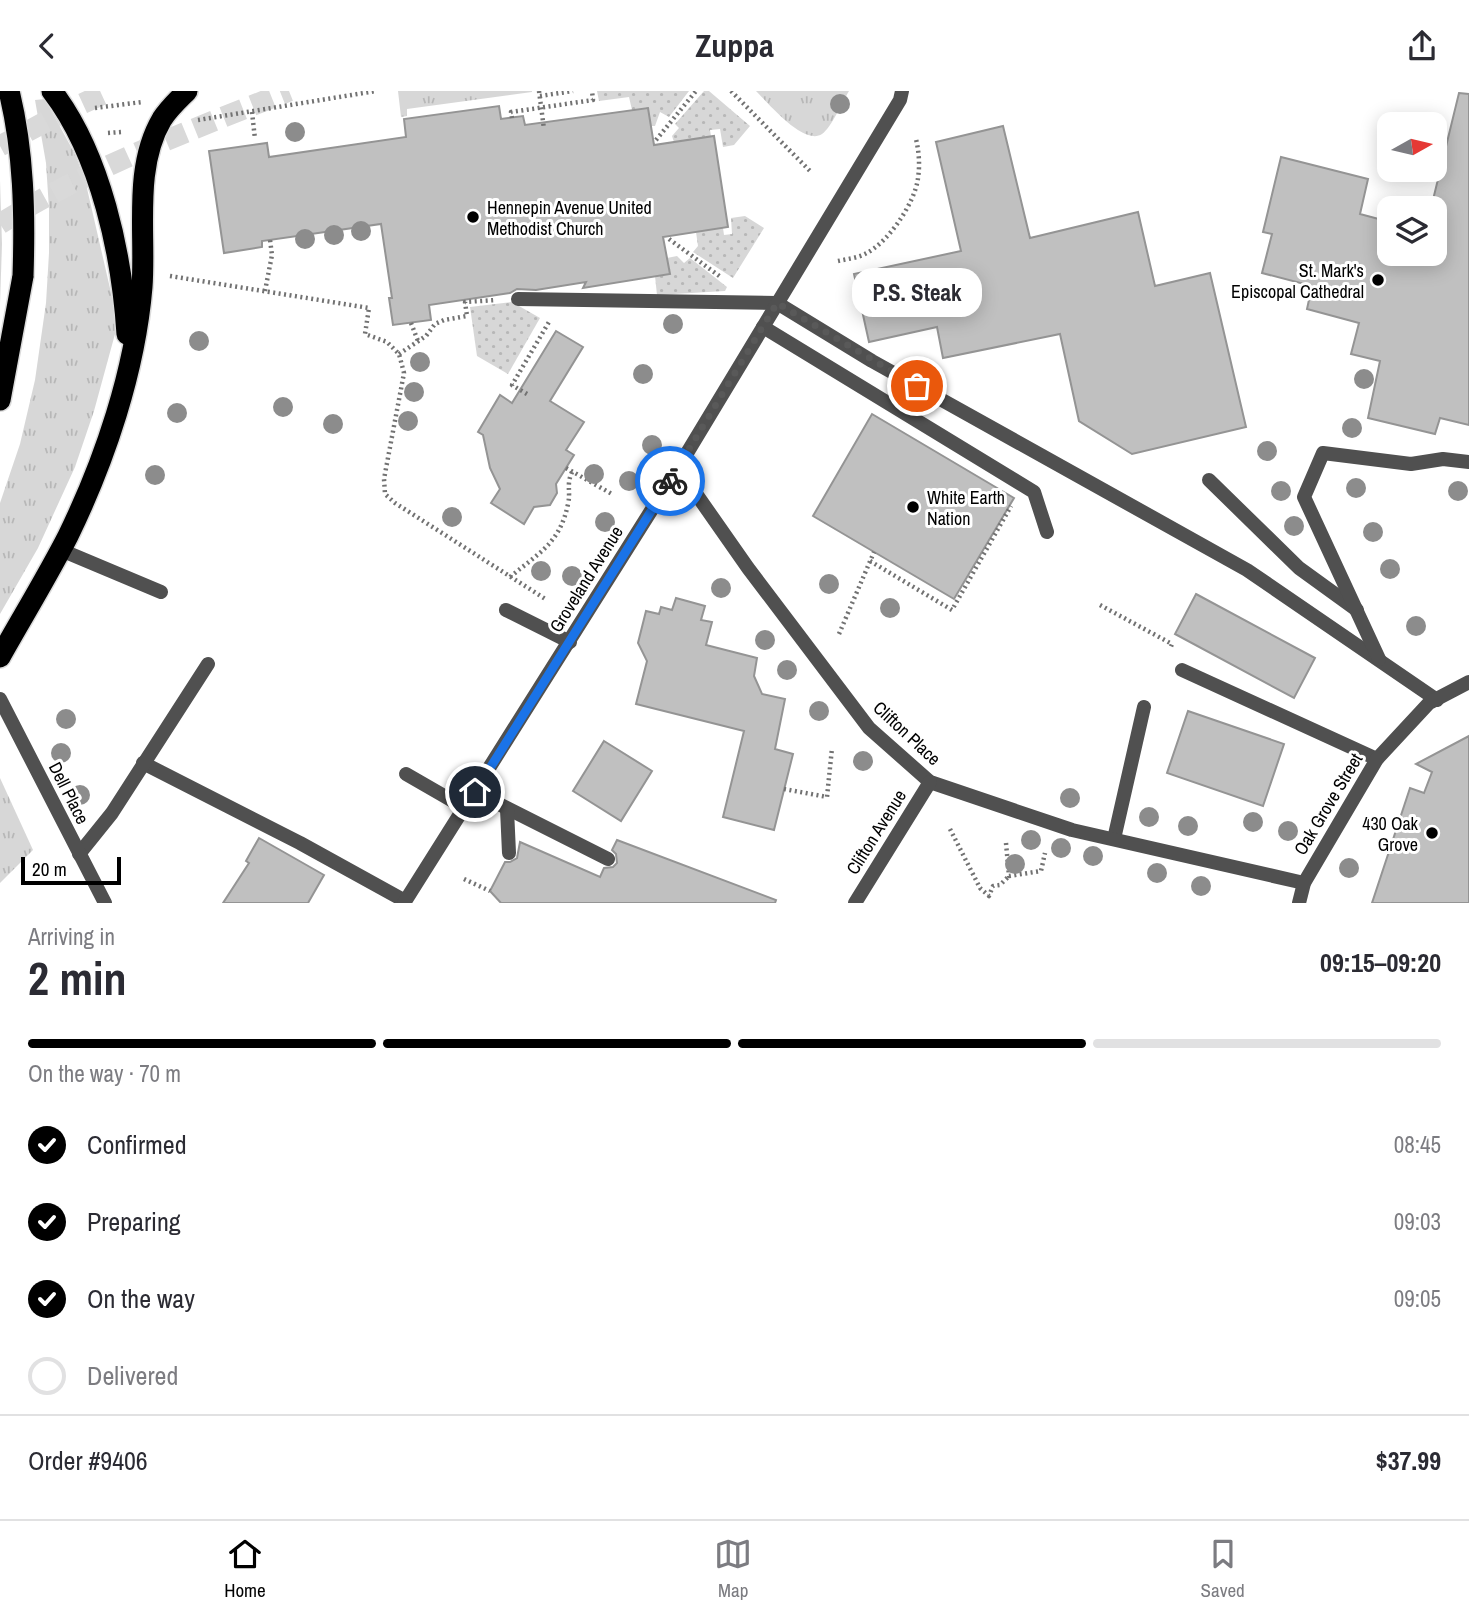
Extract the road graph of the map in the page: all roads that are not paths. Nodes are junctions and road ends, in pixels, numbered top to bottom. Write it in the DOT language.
graph roads {
  1 [pos="9,91"];
  2 [pos="52,91"];
  3 [pos="902,91"];
  4 [pos="183,94"];
  5 [pos="518,299"];
  6 [pos="777,303"];
  7 [pos="763,327"];
  8 [pos="129,361"];
  9 [pos="0,400"];
  10 [pos="1469,462"];
  11 [pos="678,468"];
  12 [pos="1209,480"];
  13 [pos="1047,531"];
  14 [pos="61,550"];
  15 [pos="161,592"];
  16 [pos="506,610"];
  17 [pos="1358,611"];
  18 [pos="570,642"];
  19 [pos="0,657"];
  20 [pos="1379,660"];
  21 [pos="208,664"];
  22 [pos="1182,670"];
  23 [pos="1469,683"];
  24 [pos="0,699"];
  25 [pos="1437,699"];
  26 [pos="1144,707"];
  27 [pos="1377,759"];
  28 [pos="143,763"];
  29 [pos="406,774"];
  30 [pos="930,782"];
  31 [pos="475,792"];
  32 [pos="465,808"];
  33 [pos="508,809"];
  34 [pos="1114,839"];
  35 [pos="509,853"];
  36 [pos="79,854"];
  37 [pos="608,859"];
  38 [pos="1304,883"];
  39 [pos="405,902"];
  40 [pos="105,903"];
  41 [pos="855,903"];
  42 [pos="1298,903"];
  1 -- 9 [label="highway, bridge"];
  2 -- 8 [label="highway"];
  3 -- 6 [label="street, Groveland Avenue"];
  4 -- 8 [label="highway"];
  5 -- 6 [label="street"];
  6 -- 7 [label="street, Groveland Avenue"];
  6 -- 20 [label="street"];
  7 -- 11 [label="street, Groveland Avenue"];
  7 -- 13 [label="street"];
  8 -- 14 [label="highway"];
  10 -- 17 [label="street"];
  11 -- 18 [label="street, Groveland Avenue"];
  11 -- 30 [label="street, Clifton Place"];
  12 -- 17 [label="street"];
  14 -- 15 [label="street"];
  14 -- 19 [label="highway"];
  16 -- 18 [label="street"];
  17 -- 20 [label="street"];
  18 -- 31 [label="street, Groveland Avenue"];
  20 -- 25 [label="street"];
  21 -- 28 [label="street"];
  22 -- 27 [label="street"];
  23 -- 25 [label="street, Oak Grove Street"];
  24 -- 36 [label="street, Dell Place"];
  25 -- 27 [label="street, Oak Grove Street"];
  26 -- 34 [label="street"];
  27 -- 38 [label="street, Oak Grove Street"];
  28 -- 36 [label="street"];
  28 -- 39 [label="street"];
  29 -- 32 [label="street"];
  30 -- 34 [label="street, Clifton Place"];
  30 -- 41 [label="street, Clifton Avenue"];
  31 -- 32 [label="street, Groveland Avenue"];
  31 -- 33 [label="street"];
  32 -- 39 [label="street, Groveland Avenue"];
  33 -- 35 [label="street"];
  33 -- 37 [label="street"];
  34 -- 38 [label="street, Clifton Place"];
  36 -- 40 [label="street, Dell Place"];
  38 -- 42 [label="street, Oak Grove Street"];
}
